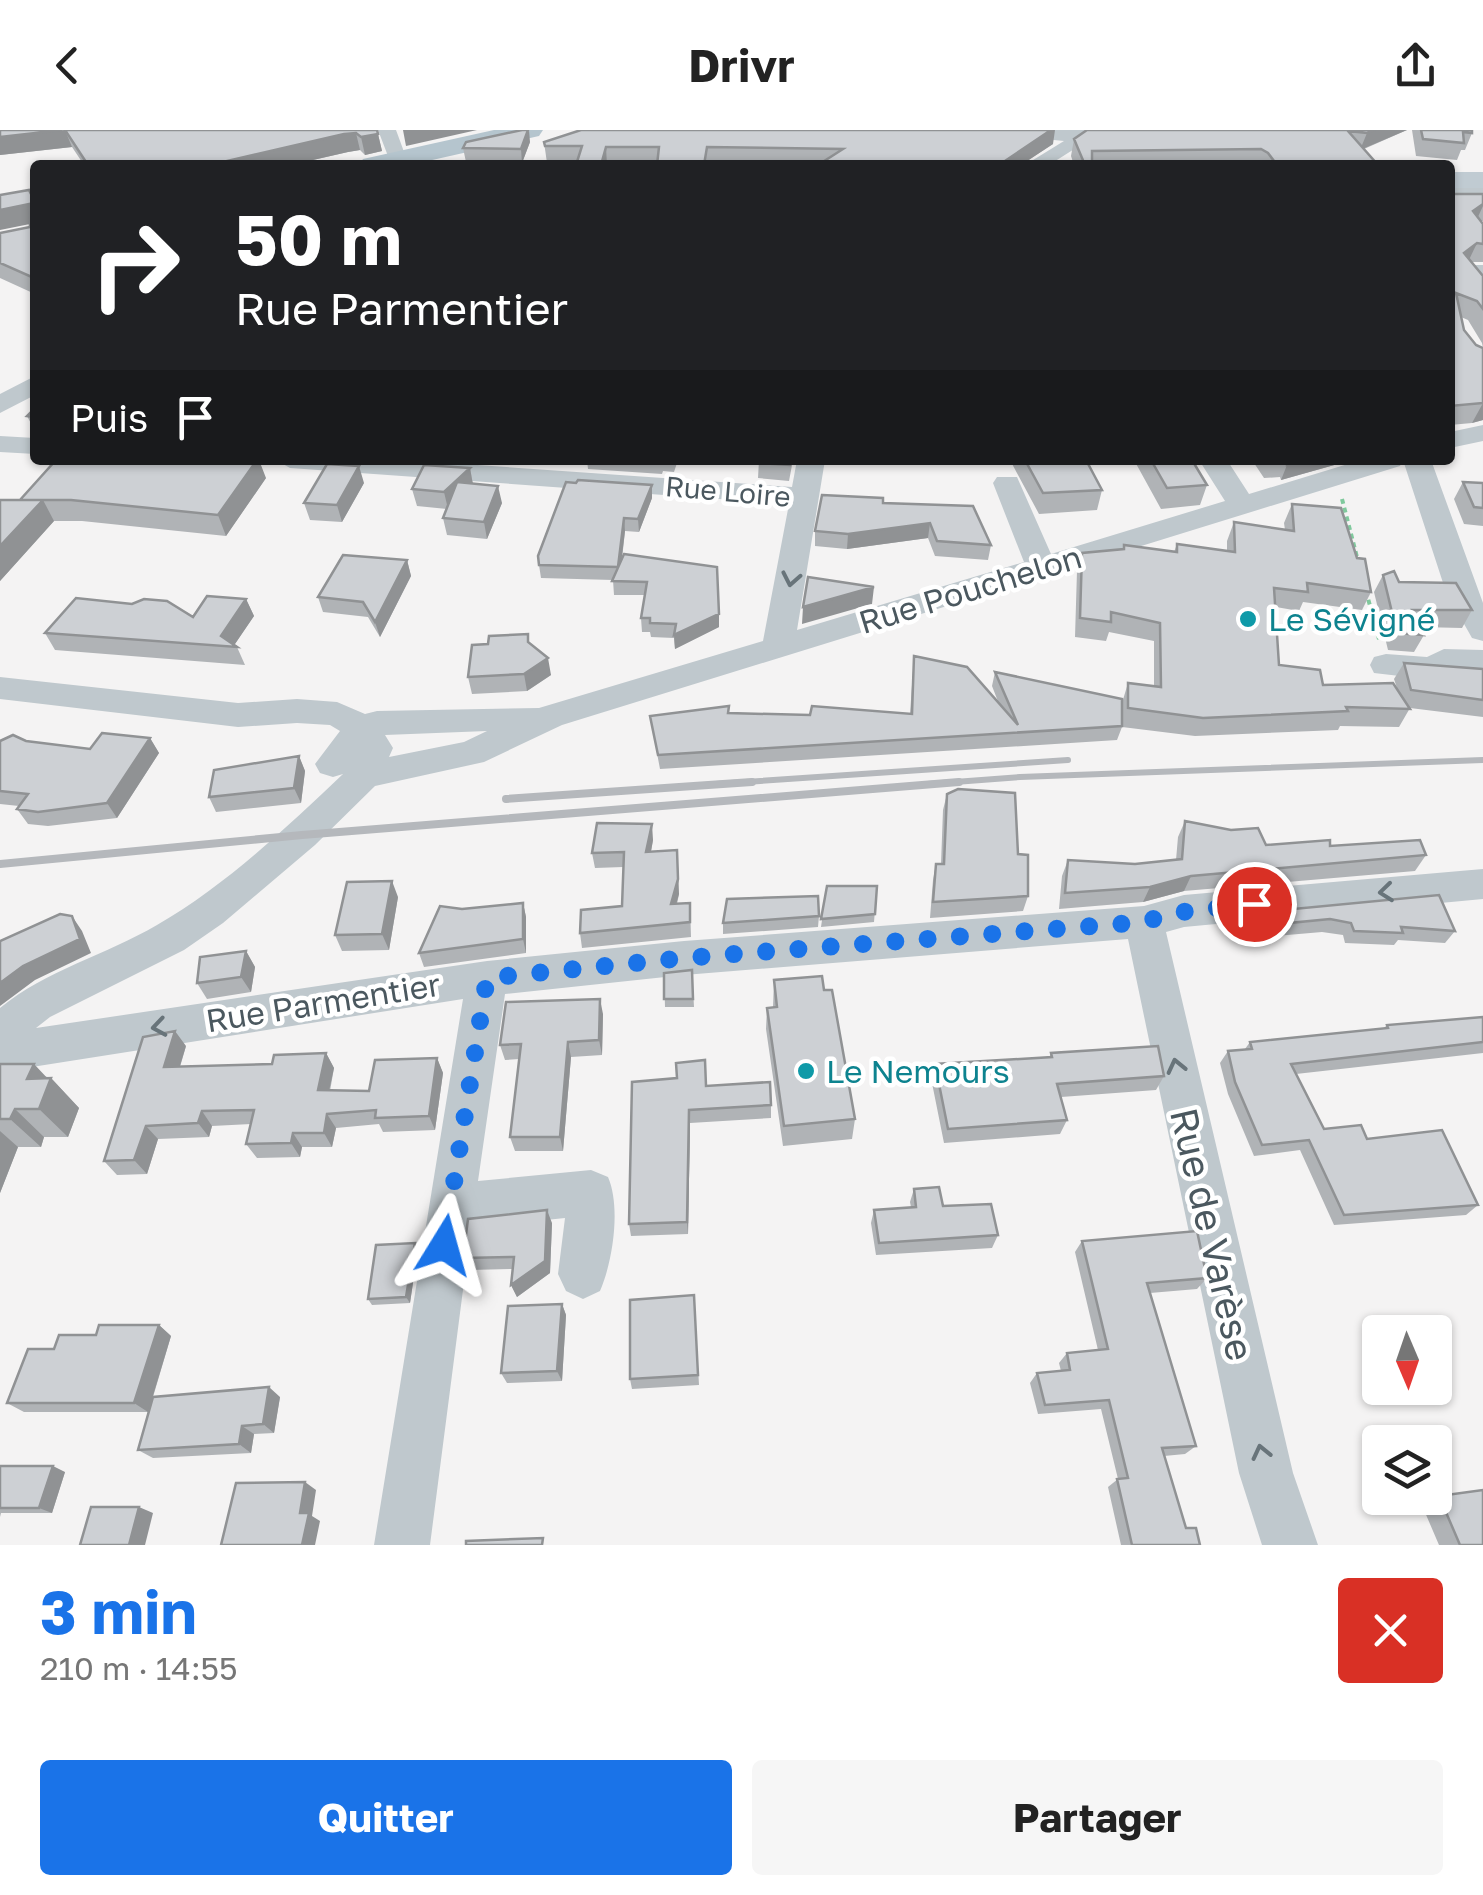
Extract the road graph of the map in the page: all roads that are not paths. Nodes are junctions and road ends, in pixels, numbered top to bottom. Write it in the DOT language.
graph roads {
  1 [pos="387,130"];
  2 [pos="528,130"];
  3 [pos="1003,130"];
  4 [pos="1102,130"];
  5 [pos="1081,137"];
  6 [pos="386,160"];
  7 [pos="399,160"];
  8 [pos="1043,160"];
  9 [pos="1455,180"];
  10 [pos="1483,180"];
  11 [pos="1455,191"];
  12 [pos="1483,191"];
  13 [pos="1455,205"];
  14 [pos="1483,205"];
  15 [pos="1483,272"];
  16 [pos="1483,287"];
  17 [pos="30,387"];
  18 [pos="0,405"];
  19 [pos="1483,433"];
  20 [pos="1455,439"];
  21 [pos="0,444"];
  22 [pos="30,446"];
  23 [pos="358,465"];
  24 [pos="810,465"];
  25 [pos="1216,465"];
  26 [pos="1374,465"];
  27 [pos="1418,465"];
  28 [pos="1007,484"];
  29 [pos="807,498"];
  30 [pos="1243,507"];
  31 [pos="1041,567"];
  32 [pos="1483,631"];
  33 [pos="778,648"];
  34 [pos="1483,661"];
  35 [pos="1386,665"];
  36 [pos="0,688"];
  37 [pos="550,718"];
  38 [pos="352,751"];
  39 [pos="1483,884"];
  40 [pos="1144,922"];
  41 [pos="89,977"];
  42 [pos="487,978"];
  43 [pos="0,1033"];
  44 [pos="54,1044"];
  45 [pos="0,1054"];
  46 [pos="450,1208"];
  47 [pos="583,1274"];
  48 [pos="402,1545"];
  49 [pos="1290,1545"];
  1 -- 6 [label="street"];
  2 -- 7 [label="main road"];
  3 -- 5 [label="street"];
  4 -- 5 [label="street"];
  5 -- 8 [label="street"];
  9 -- 10 [label="main road"];
  11 -- 12 [label="lane"];
  13 -- 14 [label="main road"];
  15 -- 16 [label="street"];
  17 -- 18 [label="street"];
  19 -- 20 [label="street"];
  21 -- 22 [label="street"];
  23 -- 29 [label="street, Rue Loire"];
  24 -- 29 [label="street"];
  25 -- 30 [label="street"];
  26 -- 30 [label="street, Rue Pouchelon"];
  27 -- 32 [label="street"];
  28 -- 31 [label="street"];
  29 -- 33 [label="street, one-way"];
  30 -- 31 [label="street, Rue Pouchelon"];
  31 -- 33 [label="street, Rue Pouchelon"];
  33 -- 37 [label="street, Rue Pouchelon"];
  34 -- 35 [label="street"];
  36 -- 38 [label="street"];
  37 -- 38 [label="street"];
  37 -- 38 [label="street"];
  38 -- 41 [label="street"];
  39 -- 40 [label="street, Rue Parmentier, one-way"];
  40 -- 42 [label="street, Rue Parmentier"];
  49 -- 40 [label="street, Rue de Varèse, one-way"];
  41 -- 43 [label="street"];
  41 -- 44 [label="street"];
  42 -- 44 [label="street, Rue Parmentier, one-way"];
  42 -- 46 [label="street"];
  44 -- 45 [label="street, Rue Parmentier"];
  46 -- 47 [label="street"];
  46 -- 48 [label="street"];
}
